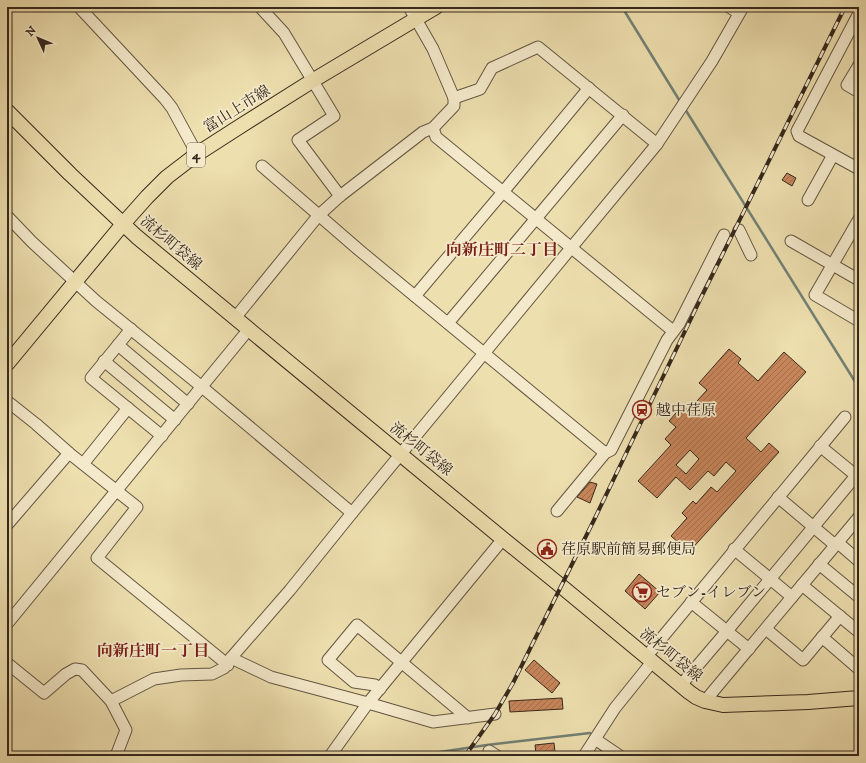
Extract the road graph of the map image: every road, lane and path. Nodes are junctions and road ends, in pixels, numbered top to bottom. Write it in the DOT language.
graph roads {
  1 [pos="79,7"];
  2 [pos="260,7"];
  3 [pos="436,7"];
  4 [pos="729,7"];
  5 [pos="741,10"];
  6 [pos="412,13"];
  7 [pos="859,13"];
  8 [pos="859,65"];
  9 [pos="312,81"];
  10 [pos="589,88"];
  11 [pos="859,92"];
  12 [pos="454,98"];
  13 [pos="7,111"];
  14 [pos="623,115"];
  15 [pos="433,128"];
  16 [pos="657,144"];
  17 [pos="197,154"];
  18 [pos="834,155"];
  19 [pos="262,166"];
  20 [pos="859,169"];
  21 [pos="504,192"];
  22 [pos="340,196"];
  23 [pos="808,200"];
  24 [pos="7,216"];
  25 [pos="318,216"];
  26 [pos="535,218"];
  27 [pos="859,219"];
  28 [pos="122,224"];
  29 [pos="739,230"];
  30 [pos="724,235"];
  31 [pos="792,241"];
  32 [pos="571,247"];
  33 [pos="751,255"];
  34 [pos="833,264"];
  35 [pos="859,280"];
  36 [pos="75,282"];
  37 [pos="415,296"];
  38 [pos="235,318"];
  39 [pos="859,321"];
  40 [pos="448,323"];
  41 [pos="131,329"];
  42 [pos="249,329"];
  43 [pos="673,331"];
  44 [pos="118,345"];
  45 [pos="485,353"];
  46 [pos="104,361"];
  47 [pos="7,364"];
  48 [pos="202,387"];
  49 [pos="7,401"];
  50 [pos="188,404"];
  51 [pos="128,408"];
  52 [pos="844,417"];
  53 [pos="175,420"];
  54 [pos="162,436"];
  55 [pos="820,446"];
  56 [pos="68,453"];
  57 [pos="605,453"];
  58 [pos="401,454"];
  59 [pos="82,464"];
  60 [pos="858,475"];
  61 [pos="117,491"];
  62 [pos="778,497"];
  63 [pos="557,511"];
  64 [pos="352,512"];
  65 [pos="857,522"];
  66 [pos="7,525"];
  67 [pos="814,527"];
  68 [pos="503,539"];
  69 [pos="836,544"];
  70 [pos="734,550"];
  71 [pos="859,561"];
  72 [pos="819,564"];
  73 [pos="770,579"];
  74 [pos="802,584"];
  75 [pos="792,597"];
  76 [pos="859,597"];
  77 [pos="691,602"];
  78 [pos="840,616"];
  79 [pos="7,624"];
  80 [pos="766,629"];
  81 [pos="727,631"];
  82 [pos="859,632"];
  83 [pos="822,637"];
  84 [pos="749,649"];
  85 [pos="649,660"];
  86 [pos="229,661"];
  87 [pos="7,663"];
  88 [pos="402,663"];
  89 [pos="859,669"];
  90 [pos="681,685"];
  91 [pos="380,689"];
  92 [pos="859,698"];
  93 [pos="111,701"];
  94 [pos="705,701"];
  95 [pos="368,703"];
  96 [pos="495,714"];
  97 [pos="468,718"];
  98 [pos="595,739"];
  99 [pos="116,756"];
  100 [pos="330,756"];
  101 [pos="584,756"];
  102 [pos="620,756"];
  1 -- 17 [label="street"];
  2 -- 9 [label="street"];
  3 -- 6 [label="main road, 富山上市線 / 4"];
  4 -- 5 [label="street"];
  5 -- 16 [label="street"];
  6 -- 9 [label="main road, 富山上市線 / 4"];
  6 -- 12 [label="street"];
  7 -- 18 [label="street"];
  8 -- 11 [label="street"];
  9 -- 17 [label="main road, 富山上市線 / 4"];
  9 -- 22 [label="street"];
  10 -- 12 [label="street"];
  10 -- 14 [label="street"];
  10 -- 21 [label="street"];
  12 -- 15 [label="street"];
  13 -- 28 [label="main road, 流杉町袋線"];
  14 -- 16 [label="street"];
  14 -- 26 [label="street"];
  15 -- 21 [label="street"];
  15 -- 22 [label="street"];
  16 -- 32 [label="street"];
  17 -- 28 [label="main road, 富山上市線 / 4"];
  18 -- 20 [label="street"];
  18 -- 23 [label="street"];
  19 -- 25 [label="street"];
  21 -- 26 [label="street"];
  21 -- 37 [label="street"];
  22 -- 25 [label="street"];
  24 -- 36 [label="street"];
  25 -- 37 [label="street"];
  25 -- 38 [label="street"];
  26 -- 32 [label="street"];
  26 -- 40 [label="street"];
  27 -- 34 [label="street"];
  28 -- 36 [label="main road, 富山上市線 / 4"];
  28 -- 38 [label="main road, 流杉町袋線"];
  29 -- 33 [label="street"];
  30 -- 43 [label="street"];
  31 -- 34 [label="street"];
  32 -- 43 [label="street"];
  32 -- 45 [label="street"];
  34 -- 35 [label="street"];
  34 -- 39 [label="street"];
  36 -- 41 [label="street"];
  36 -- 47 [label="main road, 富山上市線 / 4"];
  37 -- 40 [label="street"];
  38 -- 42 [label="main road, 流杉町袋線"];
  40 -- 45 [label="street"];
  41 -- 44 [label="street"];
  41 -- 48 [label="street"];
  42 -- 48 [label="street"];
  42 -- 58 [label="main road, 流杉町袋線"];
  43 -- 57 [label="street"];
  44 -- 46 [label="street"];
  44 -- 50 [label="street"];
  45 -- 57 [label="street"];
  45 -- 58 [label="street"];
  46 -- 51 [label="street"];
  46 -- 53 [label="street"];
  48 -- 50 [label="street"];
  48 -- 64 [label="street"];
  49 -- 56 [label="street"];
  50 -- 53 [label="street"];
  51 -- 54 [label="street"];
  51 -- 59 [label="street"];
  52 -- 55 [label="street"];
  53 -- 54 [label="street"];
  54 -- 61 [label="street"];
  55 -- 60 [label="street"];
  55 -- 62 [label="street"];
  56 -- 59 [label="street"];
  56 -- 66 [label="street"];
  57 -- 63 [label="street"];
  58 -- 64 [label="street"];
  58 -- 68 [label="main road, 流杉町袋線"];
  59 -- 61 [label="street"];
  60 -- 67 [label="street"];
  61 -- 79 [label="street"];
  61 -- 86 [label="street"];
  62 -- 67 [label="street"];
  62 -- 70 [label="street"];
  64 -- 86 [label="street"];
  65 -- 69 [label="street"];
  67 -- 69 [label="street"];
  67 -- 73 [label="street"];
  68 -- 85 [label="main road, 流杉町袋線"];
  68 -- 88 [label="street"];
  69 -- 71 [label="street"];
  69 -- 72 [label="street"];
  70 -- 73 [label="street"];
  70 -- 77 [label="street"];
  72 -- 74 [label="street"];
  72 -- 76 [label="street"];
  73 -- 75 [label="street"];
  73 -- 81 [label="street"];
  74 -- 75 [label="street"];
  74 -- 78 [label="street"];
  75 -- 80 [label="street"];
  77 -- 81 [label="street"];
  77 -- 85 [label="street"];
  78 -- 82 [label="street"];
  78 -- 83 [label="street"];
  80 -- 83 [label="street"];
  80 -- 84 [label="street"];
  81 -- 84 [label="street"];
  81 -- 90 [label="street"];
  83 -- 89 [label="street"];
  84 -- 94 [label="street"];
  85 -- 90 [label="main road, 流杉町袋線"];
  85 -- 98 [label="street"];
  86 -- 93 [label="street"];
  86 -- 95 [label="street"];
  87 -- 93 [label="street"];
  88 -- 91 [label="street"];
  88 -- 91 [label="street"];
  88 -- 97 [label="street"];
  90 -- 94 [label="main road, 流杉町袋線"];
  91 -- 95 [label="street"];
  92 -- 94 [label="main road, 流杉町袋線"];
  93 -- 99 [label="street"];
  95 -- 97 [label="street"];
  95 -- 100 [label="street"];
  96 -- 97 [label="street"];
  98 -- 101 [label="street"];
  98 -- 102 [label="street"];
}
